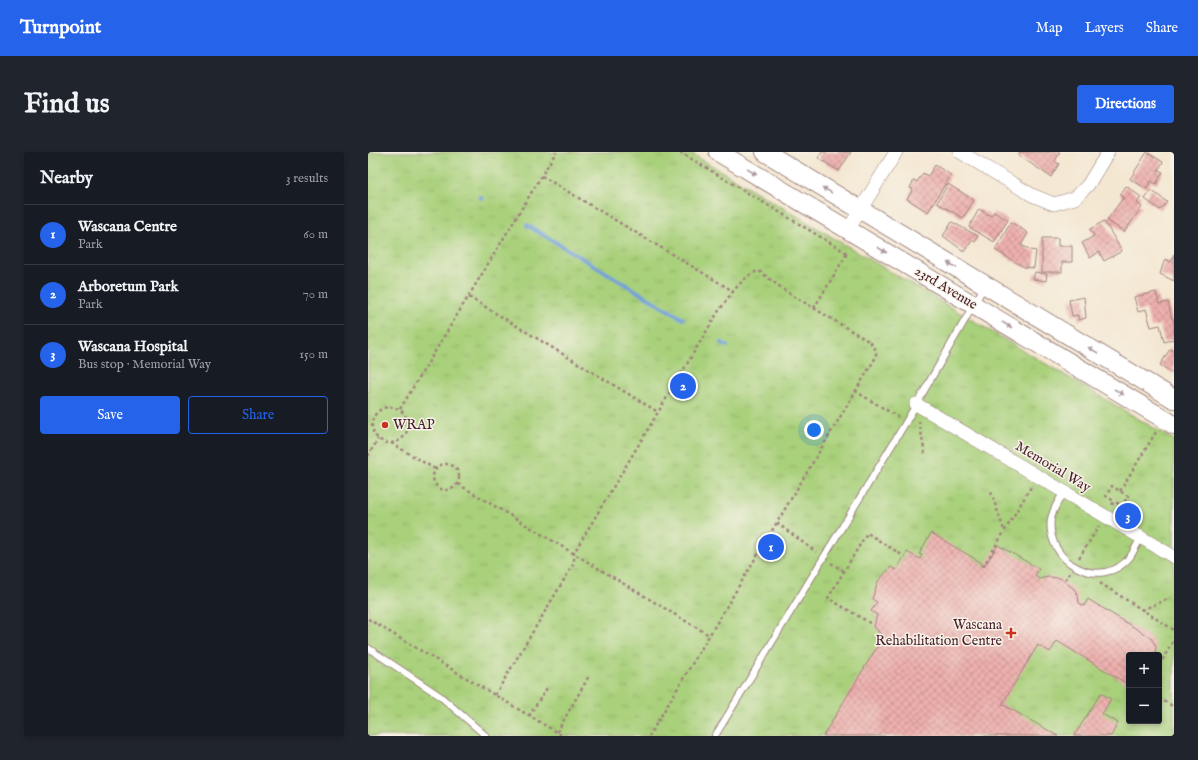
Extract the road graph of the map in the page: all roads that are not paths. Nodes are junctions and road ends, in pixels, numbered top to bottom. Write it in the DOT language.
graph roads {
  1 [pos="718,152"];
  2 [pos="765,152"];
  3 [pos="896,152"];
  4 [pos="960,152"];
  5 [pos="1108,152"];
  6 [pos="860,210"];
  7 [pos="848,230"];
  8 [pos="985,286"];
  9 [pos="974,305"];
  10 [pos="1174,399"];
  11 [pos="916,404"];
  12 [pos="1169,422"];
  13 [pos="1064,492"];
  14 [pos="1141,538"];
  15 [pos="1174,557"];
  16 [pos="368,648"];
  17 [pos="486,736"];
  18 [pos="716,736"];
  1 -- 7 [label="main road, 23rd Avenue, one-way"];
  6 -- 2 [label="main road, 23rd Avenue, one-way"];
  3 -- 6 [label="street"];
  4 -- 5 [label="street"];
  6 -- 7 [label="street"];
  8 -- 6 [label="main road, 23rd Avenue, one-way"];
  7 -- 9 [label="main road, 23rd Avenue, one-way"];
  8 -- 9 [label="lane"];
  10 -- 8 [label="main road, 23rd Avenue, one-way"];
  9 -- 11 [label="lane"];
  9 -- 12 [label="main road, 23rd Avenue, one-way"];
  11 -- 13 [label="street, Memorial Way"];
  11 -- 18 [label="lane"];
  13 -- 14 [label="street, Memorial Way"];
  13 -- 14 [label="lane"];
  14 -- 15 [label="street, Memorial Way"];
  16 -- 17 [label="lane"];
}
